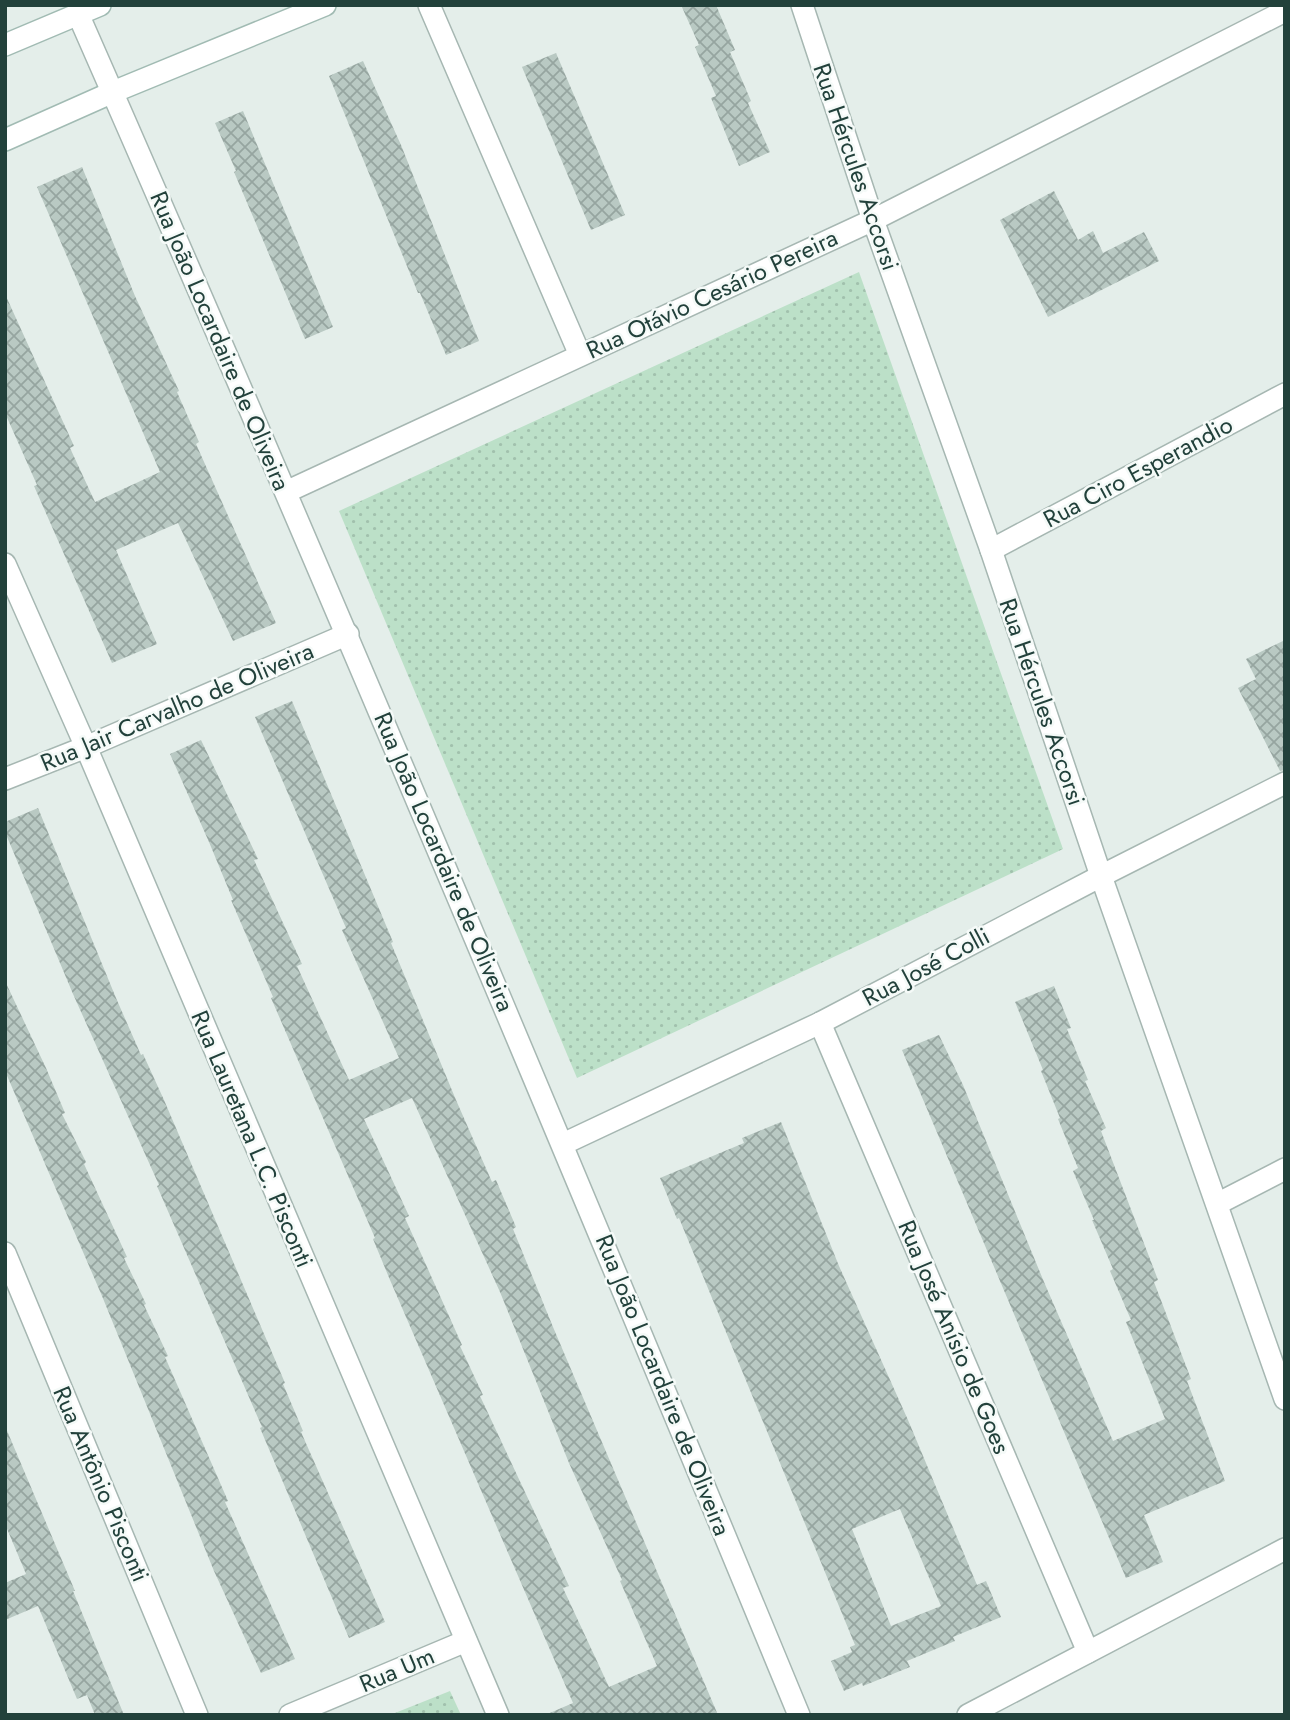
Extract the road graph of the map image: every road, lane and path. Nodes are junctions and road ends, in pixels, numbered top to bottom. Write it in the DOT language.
graph roads {
  1 [pos="100,5"];
  2 [pos="325,5"];
  3 [pos="429,5"];
  4 [pos="802,5"];
  5 [pos="1285,11"];
  6 [pos="78,14"];
  7 [pos="5,45"];
  8 [pos="113,92"];
  9 [pos="5,140"];
  10 [pos="873,220"];
  11 [pos="580,355"];
  12 [pos="1285,394"];
  13 [pos="285,492"];
  14 [pos="990,550"];
  15 [pos="5,564"];
  16 [pos="348,634"];
  17 [pos="86,747"];
  18 [pos="5,779"];
  19 [pos="1285,783"];
  20 [pos="1101,876"];
  21 [pos="820,1023"];
  22 [pos="564,1144"];
  23 [pos="1285,1169"];
  24 [pos="1217,1204"];
  25 [pos="5,1253"];
  26 [pos="1285,1399"];
  27 [pos="1285,1549"];
  28 [pos="466,1641"];
  29 [pos="1088,1652"];
  30 [pos="197,1715"];
  31 [pos="290,1715"];
  32 [pos="498,1715"];
  33 [pos="799,1715"];
  34 [pos="968,1715"];
  1 -- 6 [label="street"];
  2 -- 8 [label="street"];
  3 -- 11 [label="street"];
  4 -- 10 [label="street, Rua Hércules Accorsi"];
  5 -- 10 [label="street, Rua Otávio Cesário Pereira"];
  6 -- 7 [label="street"];
  6 -- 8 [label="street, Rua João Locardaire de Oliveira"];
  8 -- 9 [label="street"];
  8 -- 13 [label="street, Rua João Locardaire de Oliveira"];
  10 -- 11 [label="street, Rua Otávio Cesário Pereira"];
  10 -- 14 [label="street, Rua Hércules Accorsi"];
  11 -- 13 [label="street, Rua Otávio Cesário Pereira"];
  12 -- 14 [label="street, Rua Ciro Esperandio"];
  13 -- 16 [label="street, Rua João Locardaire de Oliveira"];
  14 -- 20 [label="street, Rua Hércules Accorsi"];
  15 -- 17 [label="street, Rua Lauretana L.C. Pisconti"];
  16 -- 17 [label="street, Rua Jair Carvalho de Oliveira"];
  16 -- 22 [label="street, Rua João Locardaire de Oliveira"];
  17 -- 18 [label="street, Rua Jair Carvalho de Oliveira"];
  17 -- 28 [label="street, Rua Lauretana L.C. Pisconti"];
  19 -- 20 [label="street, Rua José Colli"];
  20 -- 21 [label="street, Rua José Colli"];
  20 -- 24 [label="street, Rua Hércules Accorsi"];
  21 -- 22 [label="street, Rua José Colli"];
  21 -- 29 [label="street, Rua José Anísio de Goes"];
  22 -- 33 [label="street, Rua João Locardaire de Oliveira"];
  23 -- 24 [label="street"];
  24 -- 26 [label="street, Rua Hércules Accorsi"];
  25 -- 30 [label="street, Rua Antônio Pisconti"];
  27 -- 29 [label="street"];
  28 -- 31 [label="street, Rua Um"];
  28 -- 32 [label="street, Rua Lauretana L.C. Pisconti"];
  29 -- 34 [label="street"];
}
